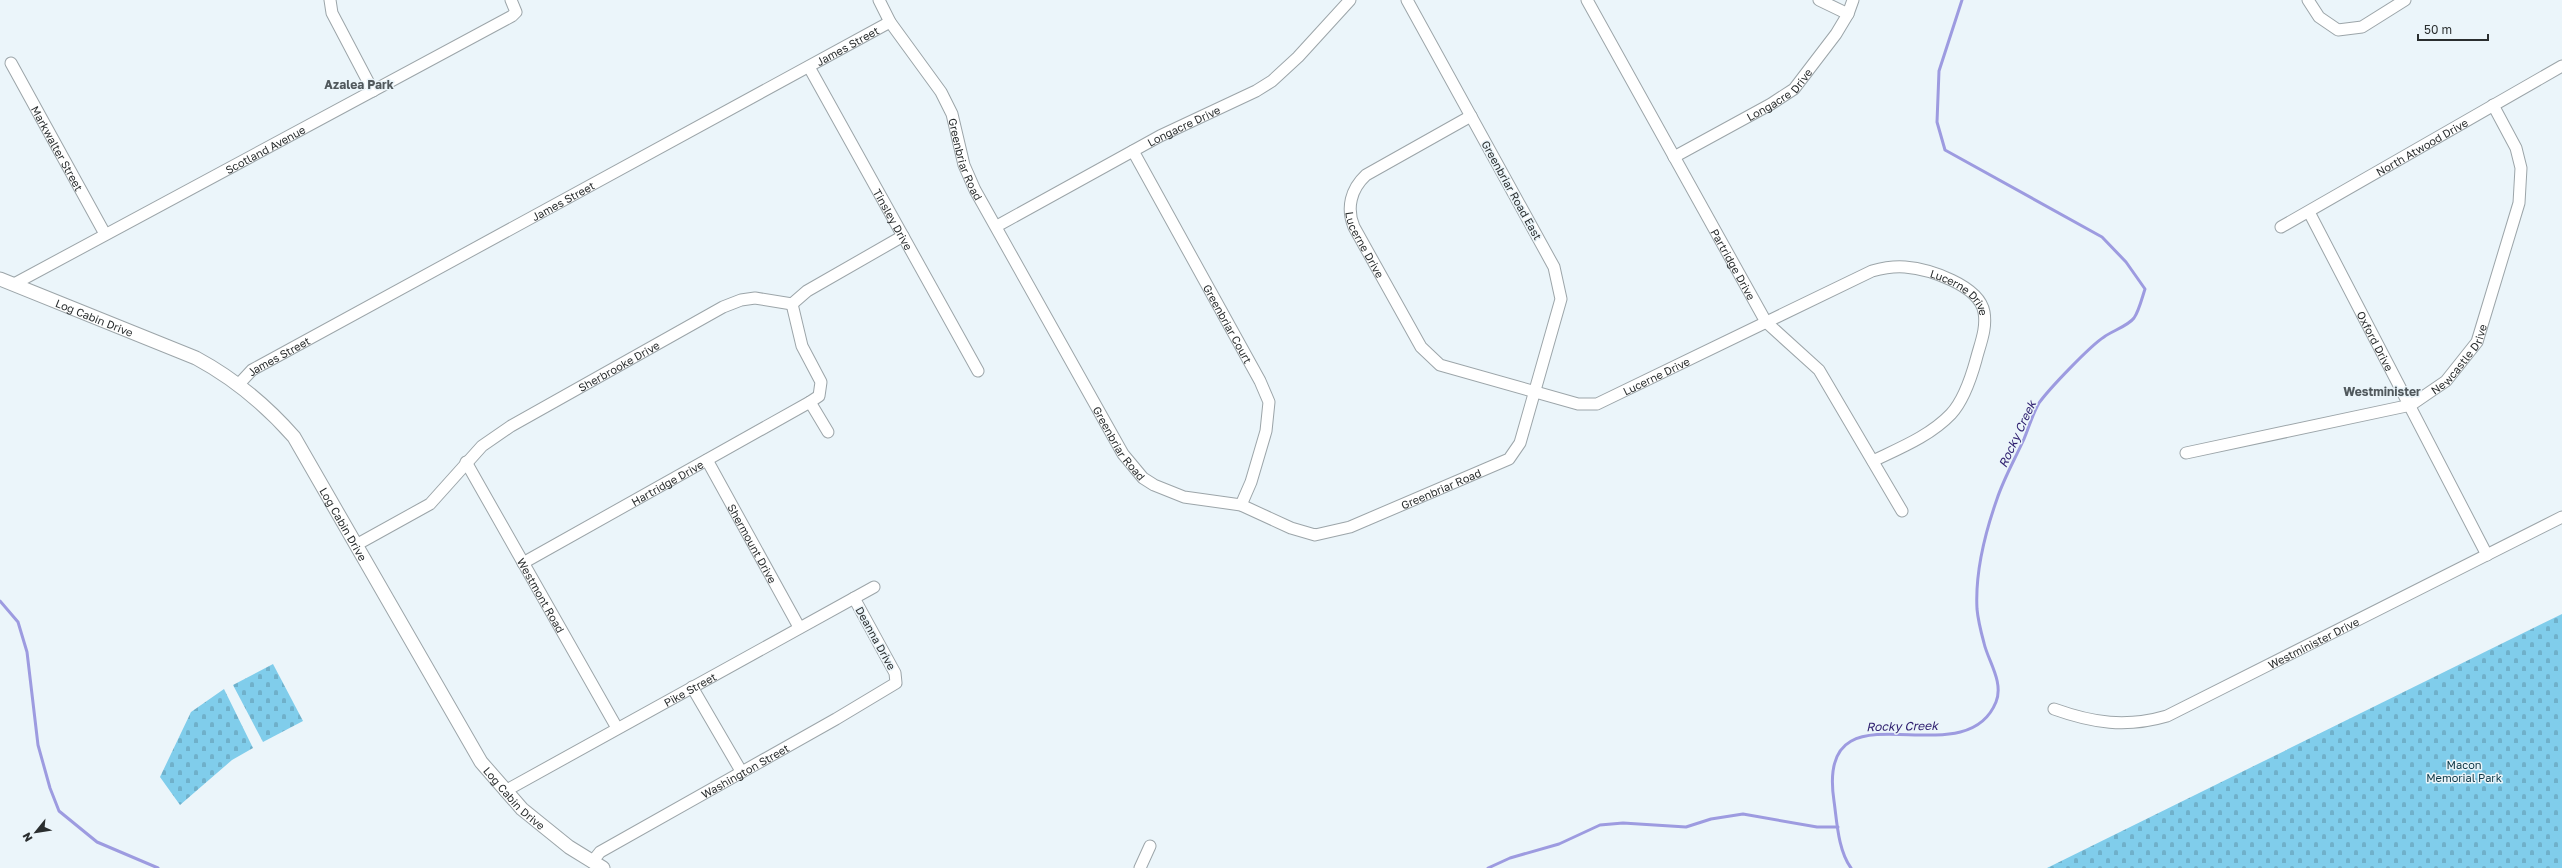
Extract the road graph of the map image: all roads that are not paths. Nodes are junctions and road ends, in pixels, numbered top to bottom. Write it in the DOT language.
graph roads {
  1 [pos="330,0"];
  2 [pos="511,0"];
  3 [pos="879,0"];
  4 [pos="1350,0"];
  5 [pos="1407,0"];
  6 [pos="1587,0"];
  7 [pos="1819,0"];
  8 [pos="1853,0"];
  9 [pos="2308,0"];
  10 [pos="2406,0"];
  11 [pos="1848,14"];
  12 [pos="890,22"];
  13 [pos="11,63"];
  14 [pos="2562,66"];
  15 [pos="808,67"];
  16 [pos="373,91"];
  17 [pos="2493,105"];
  18 [pos="1471,116"];
  19 [pos="1133,151"];
  20 [pos="1674,157"];
  21 [pos="2309,212"];
  22 [pos="997,226"];
  23 [pos="2281,227"];
  24 [pos="105,234"];
  25 [pos="903,236"];
  26 [pos="0,279"];
  27 [pos="14,284"];
  28 [pos="792,304"];
  29 [pos="1766,322"];
  30 [pos="978,371"];
  31 [pos="240,384"];
  32 [pos="1536,391"];
  33 [pos="810,402"];
  34 [pos="2411,405"];
  35 [pos="828,432"];
  36 [pos="2186,453"];
  37 [pos="707,460"];
  38 [pos="1873,461"];
  39 [pos="466,462"];
  40 [pos="1241,505"];
  41 [pos="1902,511"];
  42 [pos="2562,517"];
  43 [pos="356,545"];
  44 [pos="2487,555"];
  45 [pos="523,563"];
  46 [pos="874,587"];
  47 [pos="854,598"];
  48 [pos="799,627"];
  49 [pos="897,678"];
  50 [pos="692,687"];
  51 [pos="2054,709"];
  52 [pos="616,728"];
  53 [pos="741,771"];
  54 [pos="506,791"];
  55 [pos="1150,846"];
  56 [pos="598,865"];
  57 [pos="1140,868"];
  1 -- 16 [label="street"];
  2 -- 16 [label="street, Scotland Avenue"];
  3 -- 12 [label="street, Greenbriar Road"];
  4 -- 19 [label="street, Longacre Drive"];
  5 -- 18 [label="street, Greenbriar Road East"];
  6 -- 20 [label="street, Partridge Drive"];
  7 -- 11 [label="street"];
  8 -- 11 [label="street, Longacre Drive"];
  9 -- 10 [label="street"];
  11 -- 20 [label="street, Longacre Drive"];
  12 -- 15 [label="street, James Street"];
  12 -- 22 [label="street, Greenbriar Road"];
  13 -- 24 [label="street, Markwalter Street"];
  14 -- 17 [label="street, North Atwood Drive"];
  15 -- 25 [label="street, Tinsley Drive"];
  15 -- 31 [label="street, James Street"];
  16 -- 24 [label="street, Scotland Avenue"];
  17 -- 21 [label="street, North Atwood Drive"];
  17 -- 34 [label="street, Newcastle Drive"];
  18 -- 32 [label="street, Greenbriar Road East"];
  18 -- 32 [label="street, Lucerne Drive"];
  19 -- 22 [label="street, Longacre Drive"];
  19 -- 40 [label="street, Greenbriar Court"];
  20 -- 29 [label="street, Partridge Drive"];
  21 -- 23 [label="street, North Atwood Drive"];
  21 -- 34 [label="street, Oxford Drive"];
  22 -- 40 [label="street, Greenbriar Road"];
  24 -- 27 [label="street, Scotland Avenue"];
  25 -- 28 [label="street"];
  25 -- 30 [label="street, Tinsley Drive"];
  26 -- 27 [label="street, Log Cabin Drive"];
  27 -- 31 [label="street, Log Cabin Drive"];
  28 -- 33 [label="street"];
  28 -- 39 [label="street, Sherbrooke Drive"];
  29 -- 32 [label="street, Lucerne Drive"];
  29 -- 38 [label="street, Partridge Drive"];
  29 -- 38 [label="street, Lucerne Drive"];
  31 -- 43 [label="street, Log Cabin Drive"];
  32 -- 40 [label="street, Greenbriar Road"];
  33 -- 35 [label="street"];
  33 -- 37 [label="street, Hartridge Drive"];
  34 -- 36 [label="street, Newcastle Drive"];
  34 -- 44 [label="street, Oxford Drive"];
  37 -- 45 [label="street, Hartridge Drive"];
  37 -- 48 [label="street, Shermount Drive"];
  38 -- 41 [label="street, Partridge Drive"];
  39 -- 43 [label="street, Sherbrooke Drive"];
  39 -- 45 [label="street, Westmont Road"];
  42 -- 44 [label="street, Westminister Drive"];
  43 -- 54 [label="street, Log Cabin Drive"];
  44 -- 51 [label="street, Westminister Drive"];
  45 -- 52 [label="street, Westmont Road"];
  46 -- 47 [label="street, Pike Street"];
  47 -- 48 [label="street, Pike Street"];
  47 -- 49 [label="street, Deanna Drive"];
  48 -- 50 [label="street, Pike Street"];
  49 -- 53 [label="street, Washington Street"];
  50 -- 52 [label="street, Pike Street"];
  50 -- 53 [label="street"];
  52 -- 54 [label="street, Pike Street"];
  53 -- 56 [label="street, Washington Street"];
  54 -- 56 [label="street, Log Cabin Drive"];
  55 -- 57 [label="street"];
}
